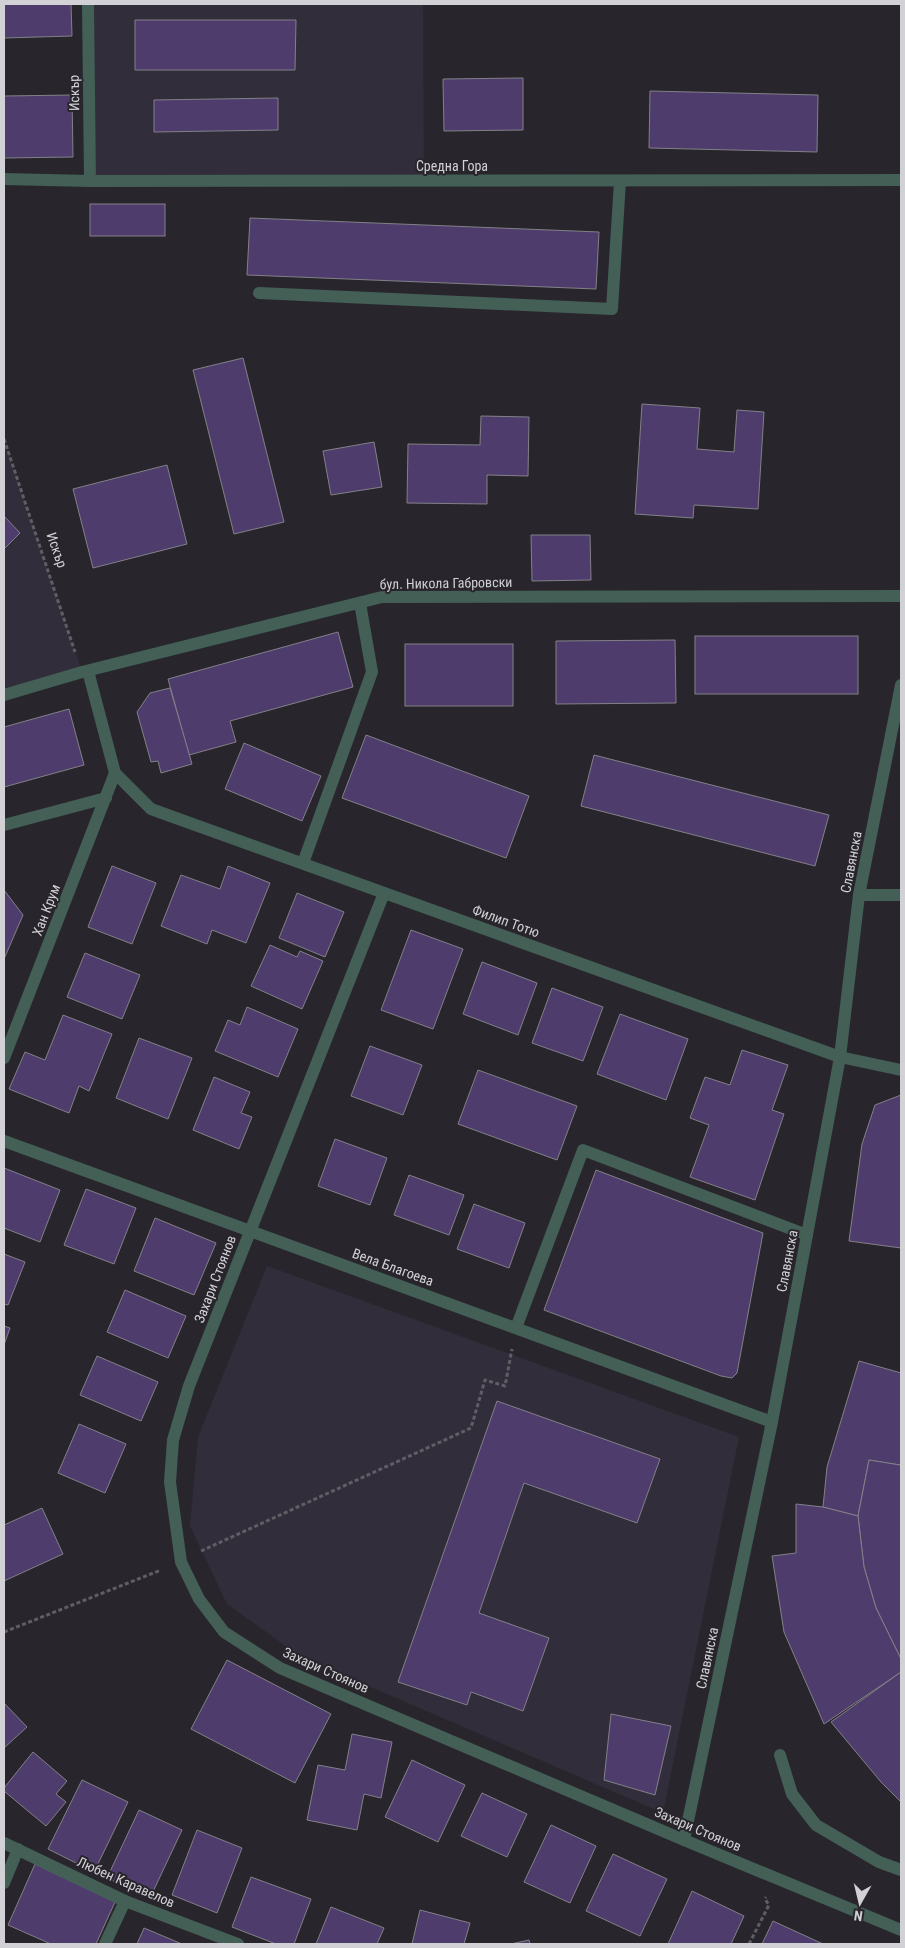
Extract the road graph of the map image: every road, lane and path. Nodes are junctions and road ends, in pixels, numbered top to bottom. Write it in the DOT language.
graph roads {
  1 [pos="88,4"];
  2 [pos="4,179"];
  3 [pos="901,180"];
  4 [pos="90,181"];
  5 [pos="620,181"];
  6 [pos="259,294"];
  7 [pos="4,439"];
  8 [pos="901,596"];
  9 [pos="360,603"];
  10 [pos="85,671"];
  11 [pos="901,685"];
  12 [pos="4,695"];
  13 [pos="115,773"];
  14 [pos="106,798"];
  15 [pos="4,825"];
  16 [pos="303,863"];
  17 [pos="384,893"];
  18 [pos="901,894"];
  19 [pos="859,895"];
  20 [pos="840,1057"];
  21 [pos="4,1058"];
  22 [pos="901,1070"];
  23 [pos="4,1141"];
  24 [pos="250,1231"];
  25 [pos="807,1235"];
  26 [pos="516,1328"];
  27 [pos="772,1422"];
  28 [pos="211,1546"];
  29 [pos="181,1562"];
  30 [pos="4,1632"];
  31 [pos="780,1756"];
  32 [pos="684,1840"];
  33 [pos="4,1842"];
  34 [pos="18,1850"];
  35 [pos="901,1870"];
  36 [pos="4,1884"];
  37 [pos="768,1893"];
  38 [pos="125,1901"];
  39 [pos="901,1930"];
  40 [pos="105,1944"];
  41 [pos="236,1944"];
  42 [pos="749,1944"];
  1 -- 4 [label="street, Искър"];
  2 -- 4 [label="street, Средна Гора"];
  3 -- 5 [label="street, Средна Гора"];
  4 -- 5 [label="street, Средна Гора"];
  5 -- 6 [label="street"];
  7 -- 10 [label="path, Искър"];
  8 -- 9 [label="street, бул. Никола Габровски"];
  9 -- 10 [label="street, бул. Никола Габровски"];
  9 -- 16 [label="street"];
  10 -- 12 [label="street, бул. Никола Габровски"];
  10 -- 13 [label="street"];
  11 -- 19 [label="street, Славянска"];
  13 -- 14 [label="street, Хан Крум"];
  13 -- 16 [label="street, Филип Тотю"];
  14 -- 15 [label="street"];
  14 -- 21 [label="street, Хан Крум"];
  16 -- 17 [label="street, Филип Тотю"];
  17 -- 20 [label="street, Филип Тотю"];
  17 -- 24 [label="street, Захари Стоянов"];
  18 -- 19 [label="street"];
  19 -- 20 [label="street, Славянска"];
  20 -- 22 [label="street, Филип Тотю"];
  20 -- 25 [label="street, Славянска"];
  23 -- 24 [label="street, Вела Благоева"];
  24 -- 26 [label="street, Вела Благоева"];
  24 -- 29 [label="street, Захари Стоянов"];
  25 -- 26 [label="street"];
  25 -- 27 [label="street, Славянска"];
  26 -- 27 [label="street, Вела Благоева"];
  26 -- 28 [label="path"];
  27 -- 32 [label="street, Славянска"];
  29 -- 30 [label="path"];
  29 -- 32 [label="street, Захари Стоянов"];
  31 -- 35 [label="street"];
  32 -- 39 [label="street, Захари Стоянов"];
  33 -- 34 [label="street, Любен Каравелов"];
  34 -- 36 [label="street"];
  34 -- 38 [label="street, Любен Каравелов"];
  37 -- 42 [label="path"];
  38 -- 40 [label="street"];
  38 -- 41 [label="street, Любен Каравелов"];
}
